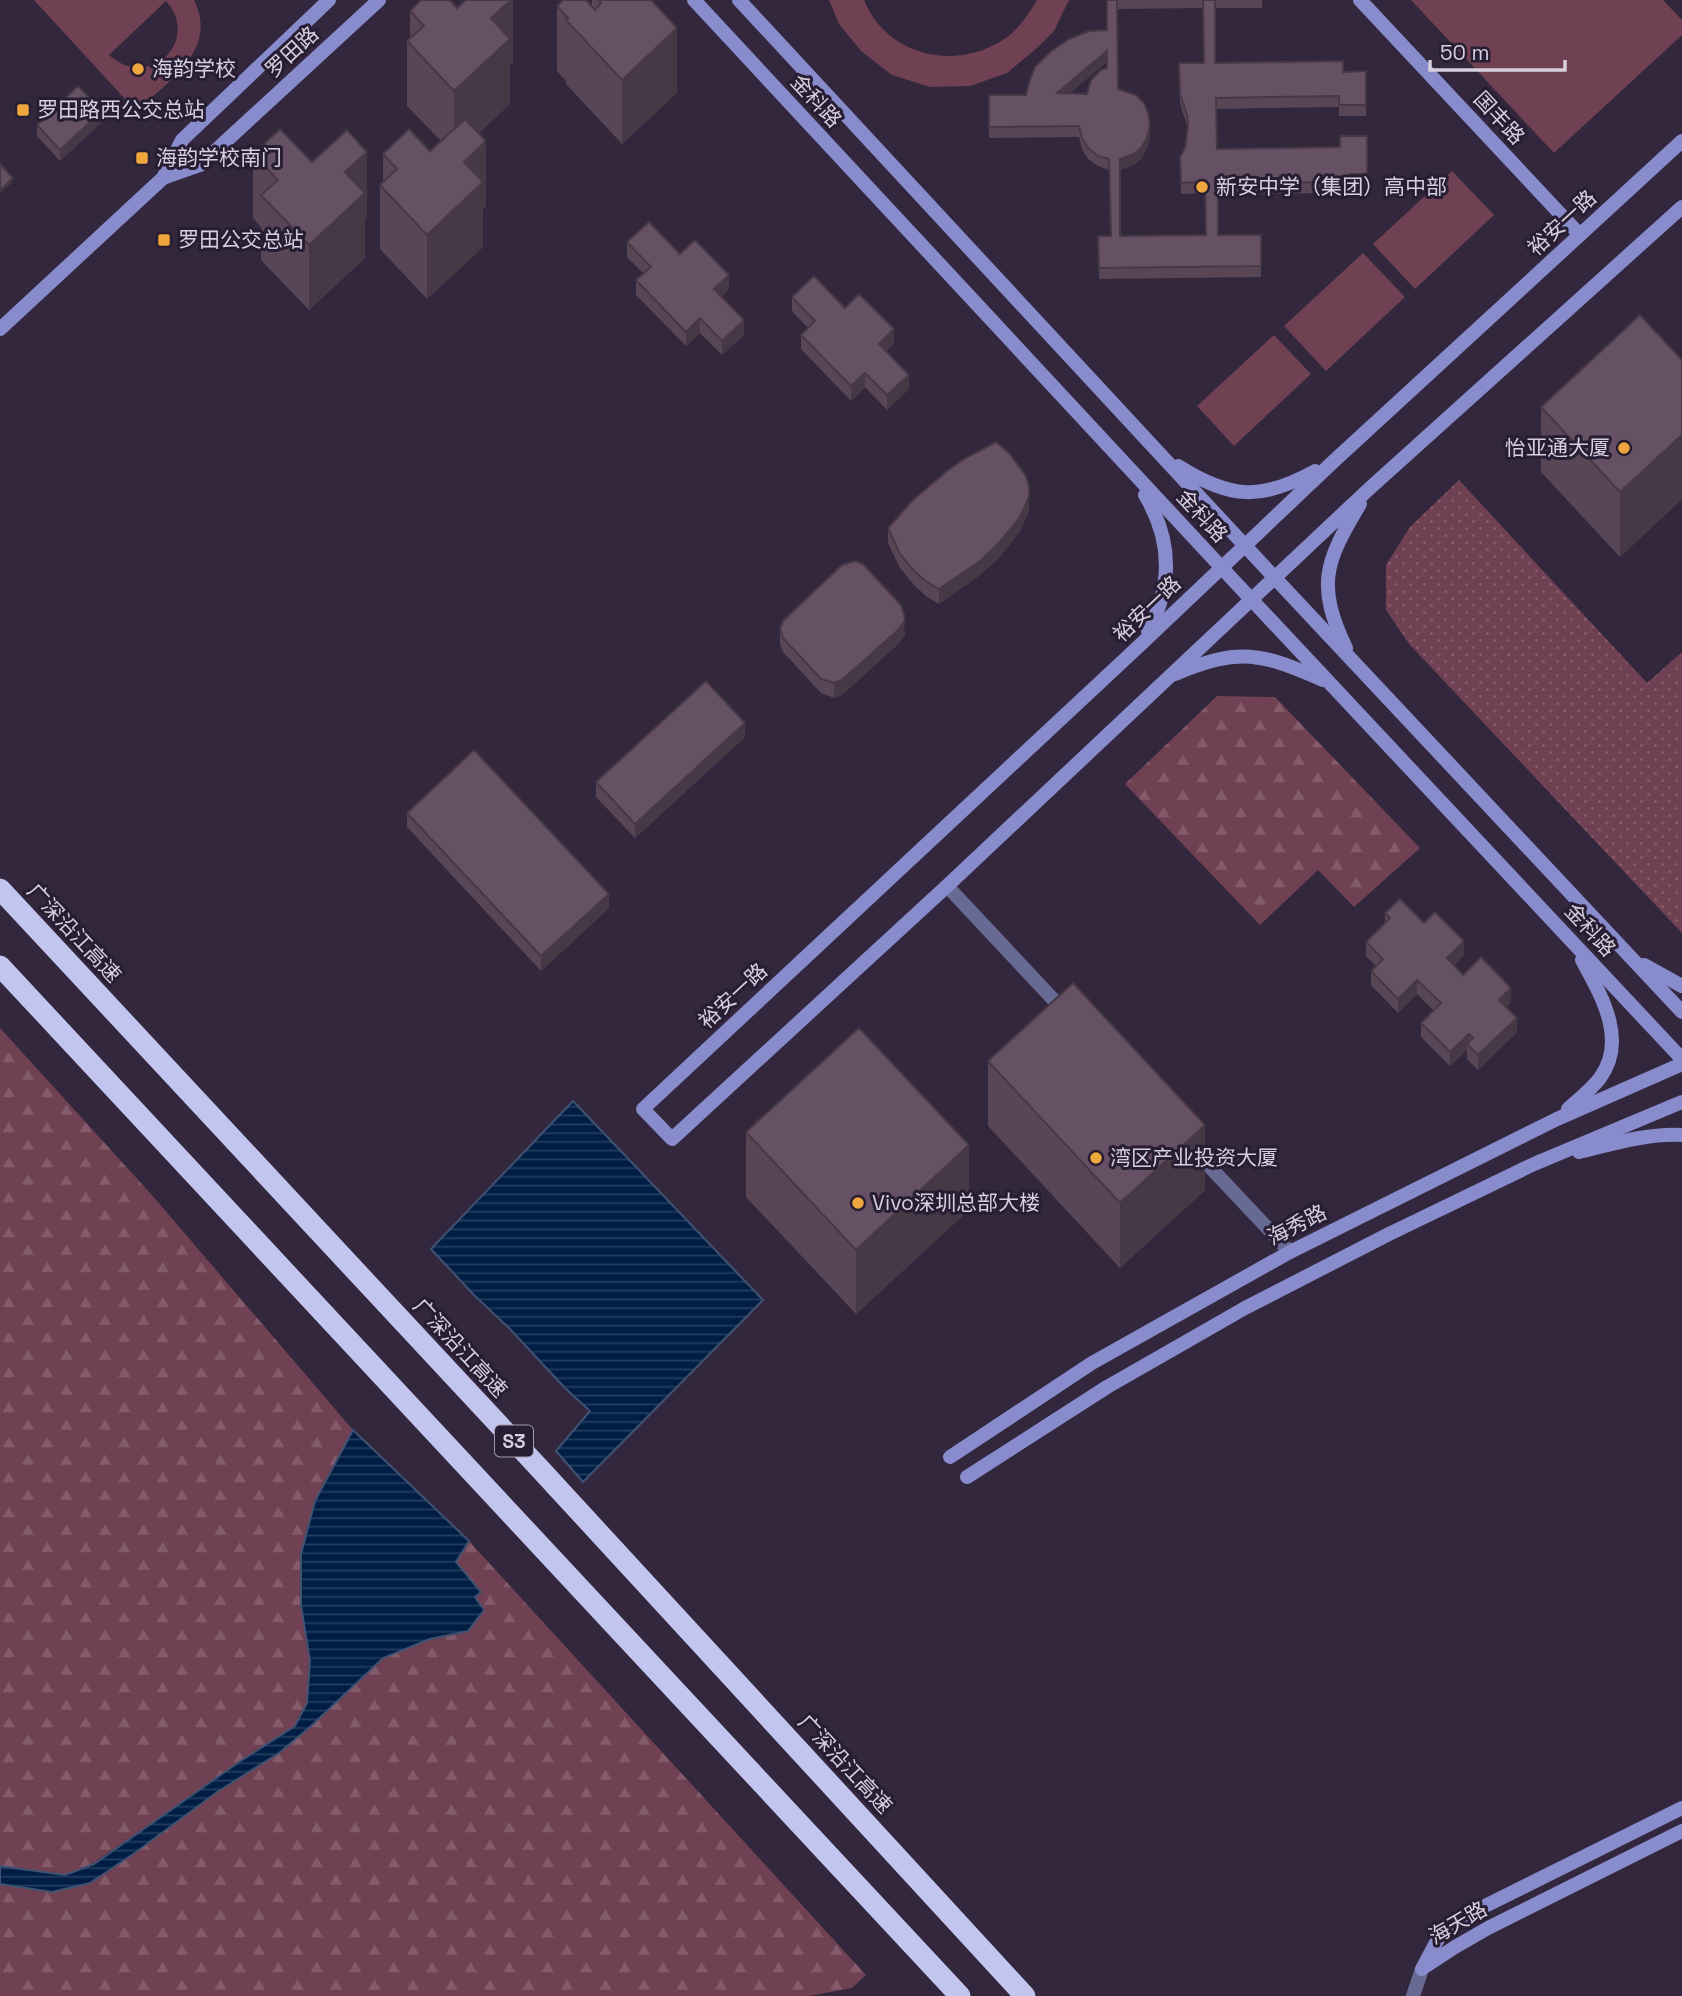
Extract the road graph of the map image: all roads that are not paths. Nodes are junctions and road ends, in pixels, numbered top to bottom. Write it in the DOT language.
graph roads {
  1 [pos="329,0"];
  2 [pos="379,0"];
  3 [pos="694,0"];
  4 [pos="739,0"];
  5 [pos="1360,0"];
  6 [pos="1682,141"];
  7 [pos="163,178"];
  8 [pos="1682,207"];
  9 [pos="1580,235"];
  10 [pos="0,329"];
  11 [pos="1159,454"];
  12 [pos="1335,460"];
  13 [pos="1132,472"];
  14 [pos="1370,488"];
  15 [pos="1244,545"];
  16 [pos="1221,567"];
  17 [pos="1274,577"];
  18 [pos="1251,599"];
  19 [pos="1139,646"];
  20 [pos="1353,662"];
  21 [pos="1168,677"];
  22 [pos="1327,681"];
  23 [pos="947,886"];
  24 [pos="0,889"];
  25 [pos="1571,940"];
  26 [pos="1631,958"];
  27 [pos="0,967"];
  28 [pos="1682,986"];
  29 [pos="1682,1012"];
  30 [pos="1078,1026"];
  31 [pos="1682,1062"];
  32 [pos="1682,1102"];
  33 [pos="1557,1119"];
  34 [pos="1682,1135"];
  35 [pos="1183,1138"];
  36 [pos="1534,1164"];
  37 [pos="1290,1252"];
  38 [pos="950,1457"];
  39 [pos="967,1477"];
  40 [pos="1682,1808"];
  41 [pos="1682,1831"];
  42 [pos="1422,1969"];
  43 [pos="960,1996"];
  44 [pos="1025,1996"];
  45 [pos="1413,1996"];
  1 -- 7 [label="main road, 罗田路"];
  2 -- 7 [label="main road, 罗田路"];
  3 -- 13 [label="main road, 金科路"];
  4 -- 11 [label="main road, 金科路"];
  5 -- 9 [label="main road, 国丰路"];
  6 -- 9 [label="main road, 裕安一路"];
  7 -- 10 [label="main road, 罗田路"];
  8 -- 14 [label="main road"];
  9 -- 12 [label="main road, 裕安一路"];
  11 -- 12 [label="main road"];
  11 -- 15 [label="main road, 金科路"];
  12 -- 15 [label="main road, 裕安一路"];
  13 -- 16 [label="main road, 金科路"];
  13 -- 19 [label="main road"];
  14 -- 17 [label="main road"];
  14 -- 20 [label="main road"];
  15 -- 16 [label="main road, 裕安一路"];
  15 -- 17 [label="main road, 金科路"];
  16 -- 18 [label="main road, 金科路"];
  16 -- 19 [label="main road, 裕安一路"];
  17 -- 18 [label="main road"];
  17 -- 20 [label="main road, 金科路"];
  18 -- 21 [label="main road"];
  18 -- 22 [label="main road, 金科路"];
  19 -- 23 [label="main road, 裕安一路"];
  20 -- 26 [label="main road, 金科路"];
  21 -- 22 [label="main road"];
  21 -- 23 [label="main road"];
  22 -- 25 [label="main road, 金科路"];
  23 -- 30 [label="street"];
  24 -- 44 [label="highway, 广深沿江高速 / S3"];
  25 -- 31 [label="main road, 金科路"];
  25 -- 33 [label="main road"];
  26 -- 28 [label="main road"];
  26 -- 29 [label="main road, 金科路"];
  27 -- 43 [label="highway, S3"];
  31 -- 33 [label="main road, 海秀路"];
  32 -- 36 [label="main road"];
  33 -- 37 [label="main road, 海秀路"];
  34 -- 36 [label="main road"];
  35 -- 37 [label="street"];
  36 -- 39 [label="main road"];
  37 -- 38 [label="main road, 海秀路"];
  40 -- 42 [label="main road, 海天路"];
  41 -- 42 [label="main road, 海天路"];
  42 -- 45 [label="street"];
}
